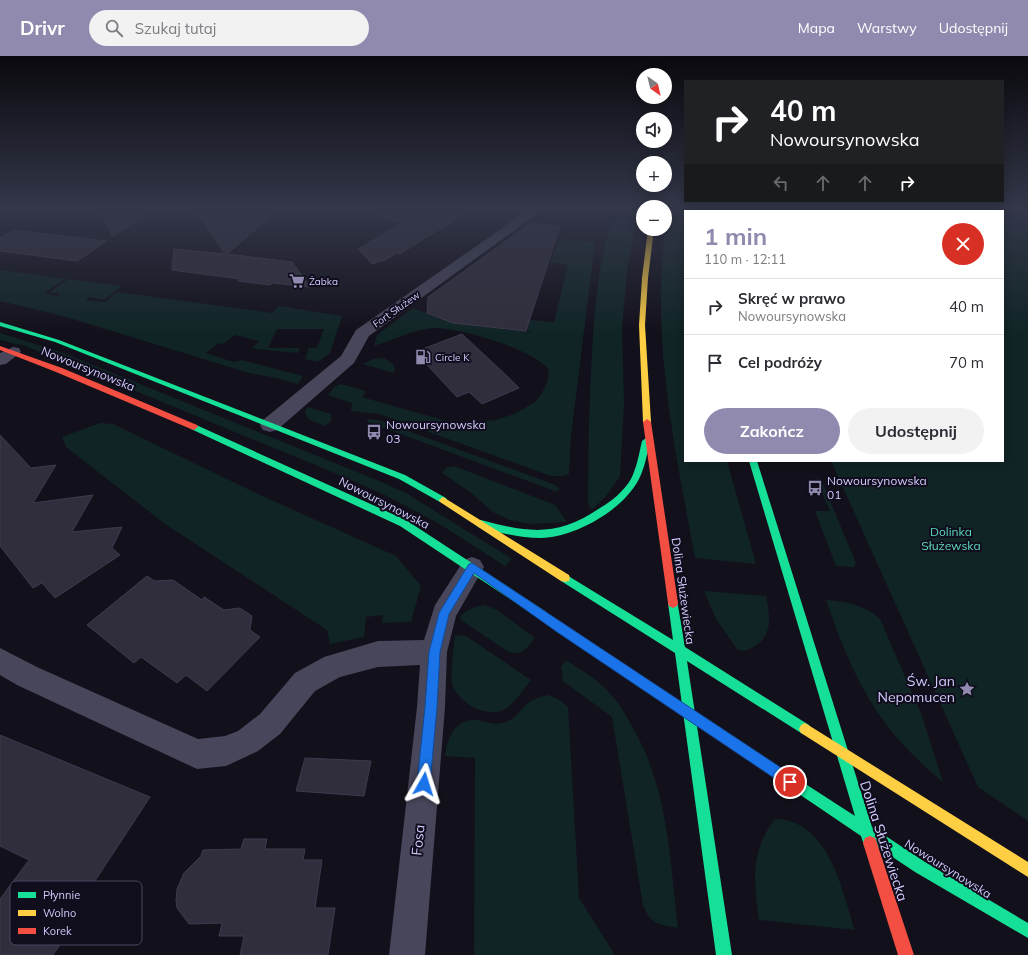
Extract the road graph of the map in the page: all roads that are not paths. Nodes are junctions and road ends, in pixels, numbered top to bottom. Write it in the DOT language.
graph roads {
  1 [pos="479,250"];
  2 [pos="648,250"];
  3 [pos="0,324"];
  4 [pos="4,354"];
  5 [pos="270,425"];
  6 [pos="648,432"];
  7 [pos="753,462"];
  8 [pos="481,524"];
  9 [pos="472,567"];
  10 [pos="679,649"];
  11 [pos="434,652"];
  12 [pos="0,661"];
  13 [pos="688,714"];
  14 [pos="841,753"];
  15 [pos="867,832"];
  16 [pos="1028,870"];
  17 [pos="1028,931"];
  18 [pos="407,955"];
  19 [pos="724,955"];
  20 [pos="906,955"];
  1 -- 5 [label="street, Fort Służew"];
  2 -- 6 [label="street, Dolina Służewiecka"];
  3 -- 5 [label="street, Nowoursynowska"];
  4 -- 9 [label="street, Nowoursynowska"];
  5 -- 8 [label="street, Nowoursynowska"];
  6 -- 8 [label="street"];
  6 -- 10 [label="street, Dolina Służewiecka"];
  7 -- 14 [label="street, Dolina Służewiecka"];
  8 -- 10 [label="street, Nowoursynowska"];
  9 -- 11 [label="street, Fosa"];
  9 -- 13 [label="street, Nowoursynowska"];
  10 -- 13 [label="street, Dolina Służewiecka"];
  10 -- 14 [label="street, Nowoursynowska"];
  11 -- 12 [label="street"];
  11 -- 18 [label="street, Fosa"];
  13 -- 15 [label="street, Nowoursynowska"];
  13 -- 19 [label="street, Dolina Służewiecka"];
  14 -- 15 [label="street, Dolina Służewiecka"];
  14 -- 16 [label="street, Nowoursynowska"];
  15 -- 17 [label="street, Nowoursynowska"];
  15 -- 20 [label="street, Dolina Służewiecka"];
}
